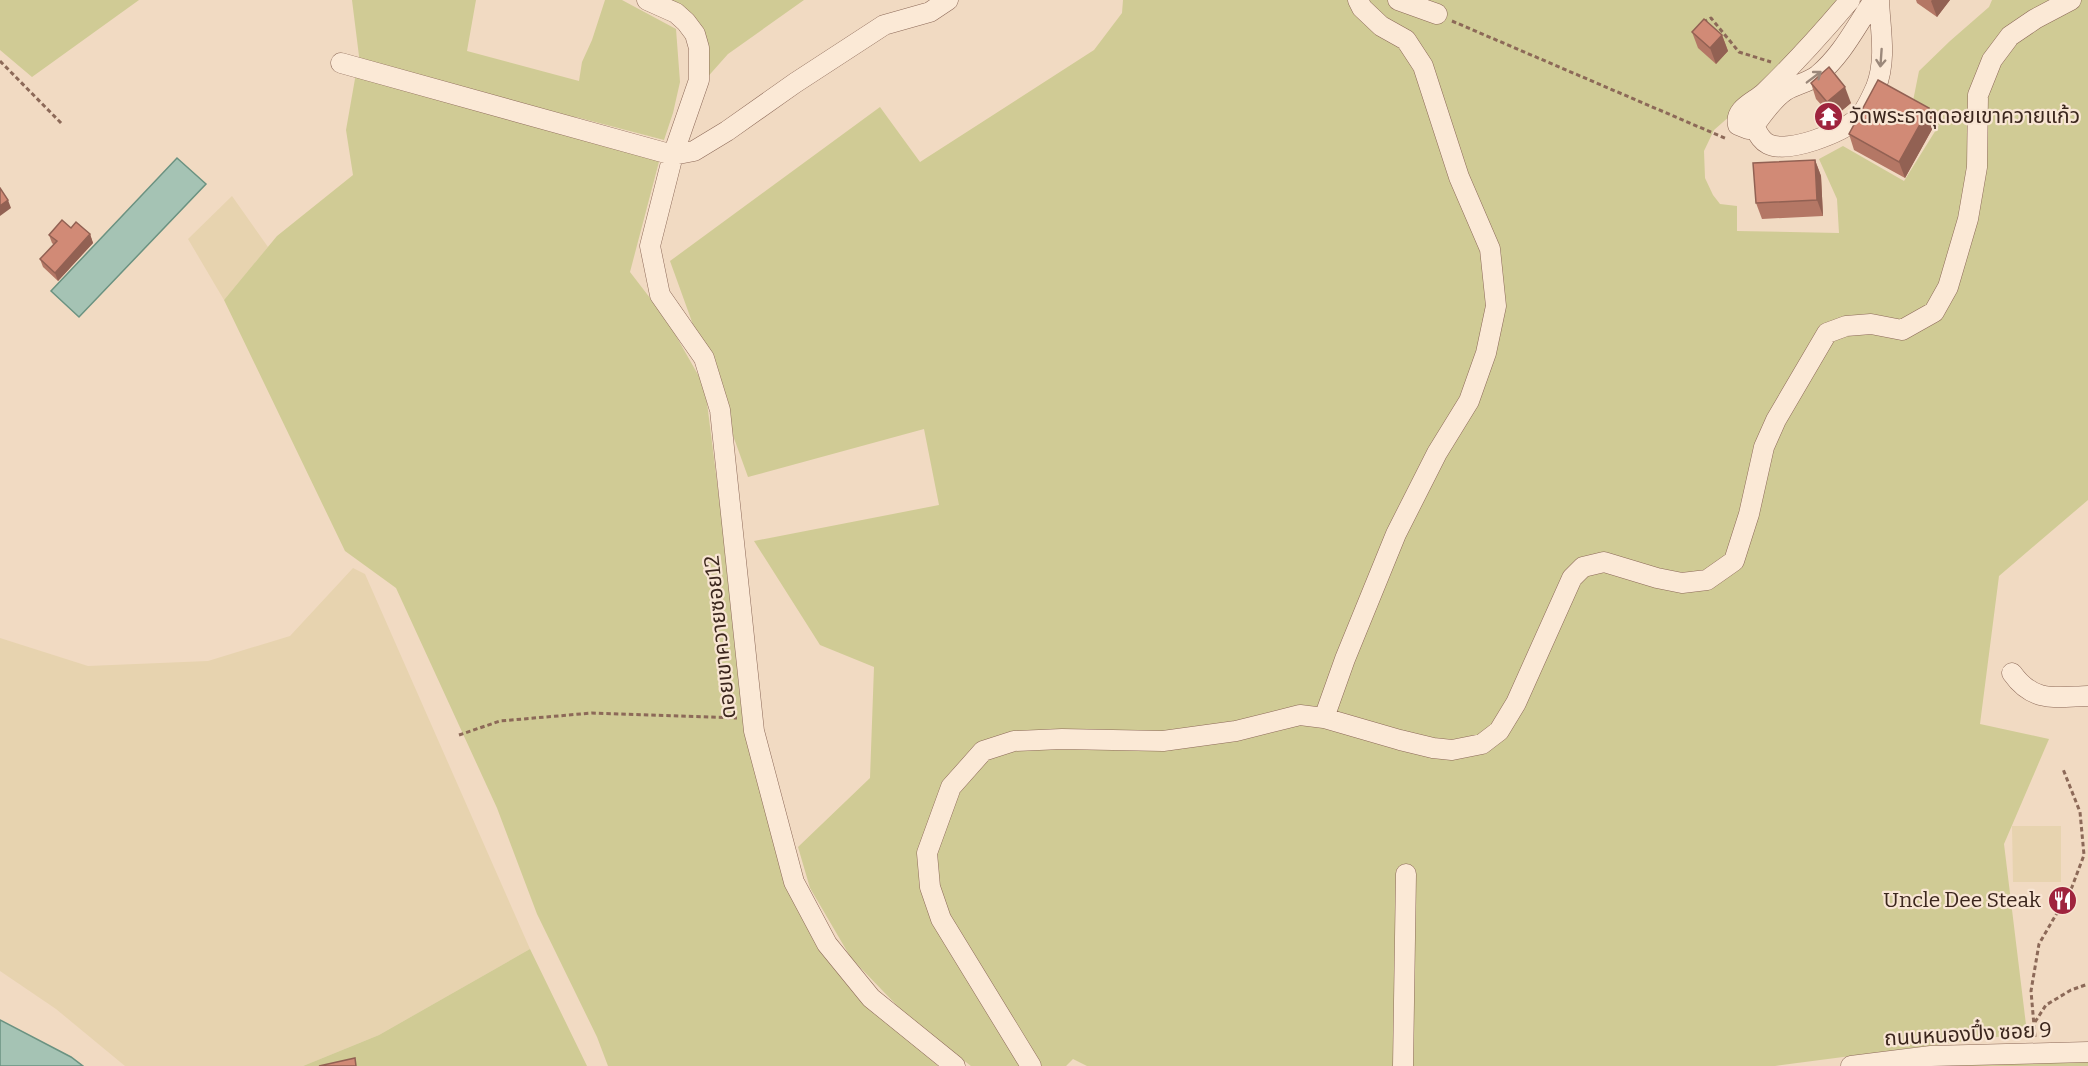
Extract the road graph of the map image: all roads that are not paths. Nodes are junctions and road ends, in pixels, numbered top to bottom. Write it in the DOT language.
graph roads {
  1 [pos="647,0"];
  2 [pos="948,0"];
  3 [pos="1358,0"];
  4 [pos="1398,0"];
  5 [pos="1850,0"];
  6 [pos="1876,0"];
  7 [pos="2071,0"];
  8 [pos="1437,14"];
  9 [pos="341,63"];
  10 [pos="1754,126"];
  11 [pos="673,155"];
  12 [pos="2012,673"];
  13 [pos="2088,696"];
  14 [pos="1324,718"];
  15 [pos="1406,874"];
  16 [pos="2088,1052"];
  17 [pos="955,1066"];
  18 [pos="1031,1066"];
  19 [pos="1403,1066"];
  20 [pos="1851,1066"];
  1 -- 11 [label="street, ดอยเขาควายซอย12"];
  2 -- 11 [label="street"];
  3 -- 14 [label="street"];
  4 -- 8 [label="street"];
  5 -- 10 [label="street"];
  10 -- 6 [label="street, one-way"];
  6 -- 10 [label="street, one-way"];
  7 -- 14 [label="street"];
  9 -- 11 [label="street"];
  11 -- 17 [label="street, ดอยเขาควายซอย12"];
  12 -- 13 [label="street"];
  14 -- 18 [label="street"];
  15 -- 19 [label="street"];
  16 -- 20 [label="street, ถนนหนองปึ๋ง ซอย 9"];
}
